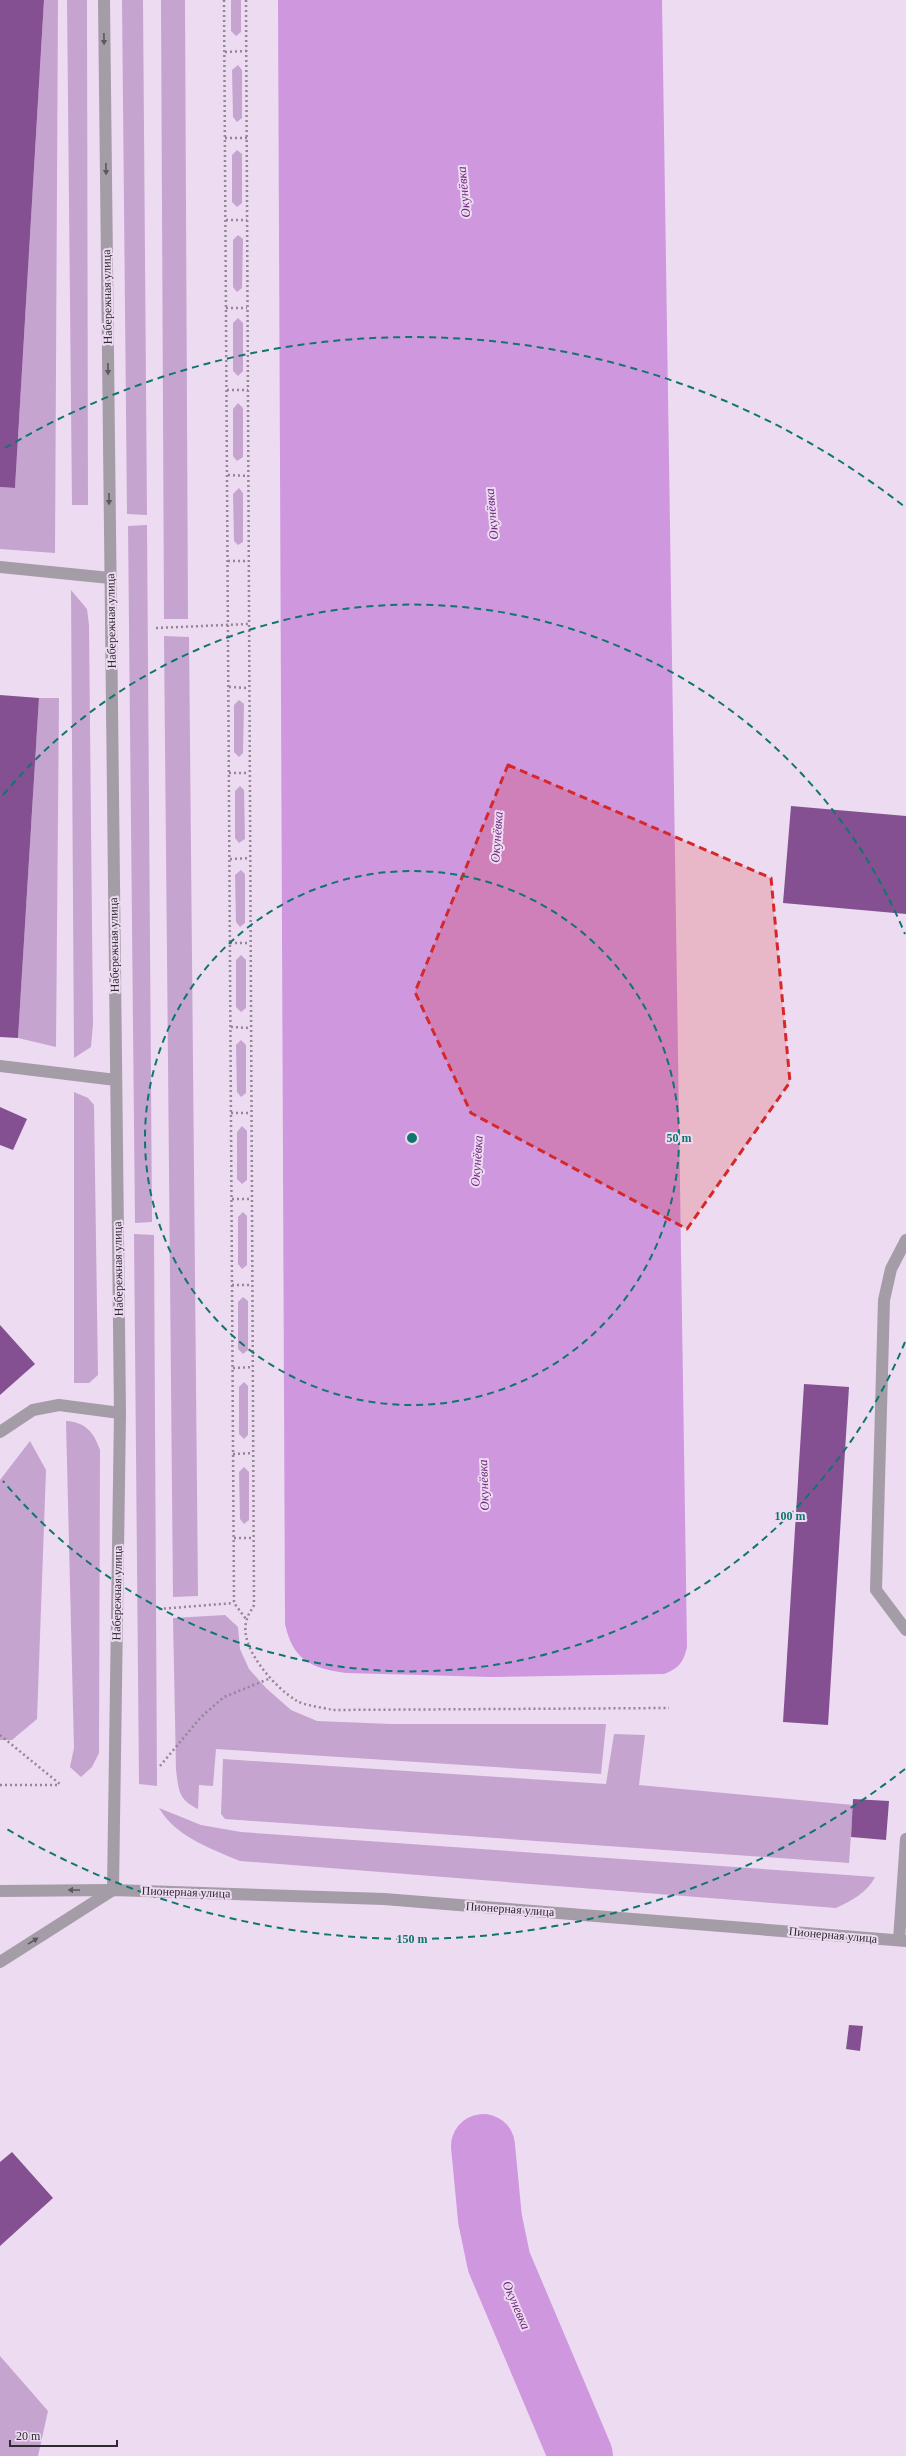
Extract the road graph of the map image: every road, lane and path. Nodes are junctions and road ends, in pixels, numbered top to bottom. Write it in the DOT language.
graph roads {
  1 [pos="104,0"];
  2 [pos="224,0"];
  3 [pos="246,0"];
  4 [pos="247,51"];
  5 [pos="225,52"];
  6 [pos="225,138"];
  7 [pos="247,138"];
  8 [pos="226,220"];
  9 [pos="247,220"];
  10 [pos="226,308"];
  11 [pos="247,308"];
  12 [pos="227,390"];
  13 [pos="248,390"];
  14 [pos="228,475"];
  15 [pos="248,476"];
  16 [pos="228,561"];
  17 [pos="248,561"];
  18 [pos="0,567"];
  19 [pos="110,578"];
  20 [pos="248,624"];
  21 [pos="228,625"];
  22 [pos="156,628"];
  23 [pos="229,687"];
  24 [pos="248,688"];
  25 [pos="229,773"];
  26 [pos="249,773"];
  27 [pos="250,858"];
  28 [pos="230,859"];
  29 [pos="230,943"];
  30 [pos="250,943"];
  31 [pos="231,1027"];
  32 [pos="251,1028"];
  33 [pos="0,1066"];
  34 [pos="116,1080"];
  35 [pos="251,1112"];
  36 [pos="231,1113"];
  37 [pos="232,1199"];
  38 [pos="252,1199"];
  39 [pos="906,1240"];
  40 [pos="232,1285"];
  41 [pos="252,1285"];
  42 [pos="253,1367"];
  43 [pos="233,1368"];
  44 [pos="120,1413"];
  45 [pos="0,1432"];
  46 [pos="253,1453"];
  47 [pos="234,1454"];
  48 [pos="234,1538"];
  49 [pos="254,1538"];
  50 [pos="234,1603"];
  51 [pos="159,1609"];
  52 [pos="246,1620"];
  53 [pos="906,1630"];
  54 [pos="271,1678"];
  55 [pos="670,1708"];
  56 [pos="0,1735"];
  57 [pos="160,1766"];
  58 [pos="0,1785"];
  59 [pos="906,1839"];
  60 [pos="113,1890"];
  61 [pos="0,1891"];
  62 [pos="903,1941"];
  63 [pos="0,1962"];
  1 -- 19 [label="street, Набережная улица, one-way"];
  2 -- 5 [label="path"];
  3 -- 4 [label="path"];
  4 -- 5 [label="path"];
  4 -- 7 [label="path"];
  5 -- 6 [label="path"];
  6 -- 7 [label="path"];
  6 -- 8 [label="path"];
  7 -- 9 [label="path"];
  8 -- 9 [label="path"];
  8 -- 10 [label="path"];
  9 -- 11 [label="path"];
  10 -- 11 [label="path"];
  10 -- 12 [label="path"];
  11 -- 13 [label="path"];
  12 -- 13 [label="path"];
  12 -- 14 [label="path"];
  13 -- 15 [label="path"];
  14 -- 15 [label="path"];
  14 -- 16 [label="path"];
  15 -- 17 [label="path"];
  16 -- 17 [label="path"];
  16 -- 21 [label="path"];
  17 -- 20 [label="path"];
  18 -- 19 [label="street"];
  19 -- 34 [label="street, Набережная улица"];
  20 -- 21 [label="path"];
  20 -- 24 [label="path"];
  21 -- 22 [label="path"];
  21 -- 23 [label="path"];
  23 -- 24 [label="path"];
  23 -- 25 [label="path"];
  24 -- 26 [label="path"];
  25 -- 26 [label="path"];
  25 -- 28 [label="path"];
  26 -- 27 [label="path"];
  27 -- 28 [label="path"];
  27 -- 30 [label="path"];
  28 -- 29 [label="path"];
  29 -- 30 [label="path"];
  29 -- 31 [label="path"];
  30 -- 32 [label="path"];
  31 -- 32 [label="path"];
  31 -- 36 [label="path"];
  32 -- 35 [label="path"];
  33 -- 34 [label="street"];
  34 -- 44 [label="street, Набережная улица"];
  35 -- 36 [label="path"];
  35 -- 38 [label="path"];
  36 -- 37 [label="path"];
  37 -- 38 [label="path"];
  37 -- 40 [label="path"];
  38 -- 41 [label="path"];
  39 -- 53 [label="street"];
  40 -- 41 [label="path"];
  40 -- 43 [label="path"];
  41 -- 42 [label="path"];
  42 -- 43 [label="path"];
  42 -- 46 [label="path"];
  43 -- 47 [label="path"];
  44 -- 45 [label="street"];
  44 -- 60 [label="street, Набережная улица"];
  46 -- 47 [label="path"];
  46 -- 49 [label="path"];
  47 -- 48 [label="path"];
  48 -- 49 [label="path"];
  48 -- 50 [label="path"];
  49 -- 52 [label="path"];
  50 -- 51 [label="path"];
  50 -- 52 [label="path"];
  52 -- 54 [label="path"];
  54 -- 55 [label="path"];
  54 -- 57 [label="path"];
  56 -- 58 [label="path"];
  59 -- 62 [label="street"];
  60 -- 61 [label="street, Пионерная улица, one-way"];
  60 -- 62 [label="street, Пионерная улица"];
  63 -- 60 [label="street, one-way"];
}
